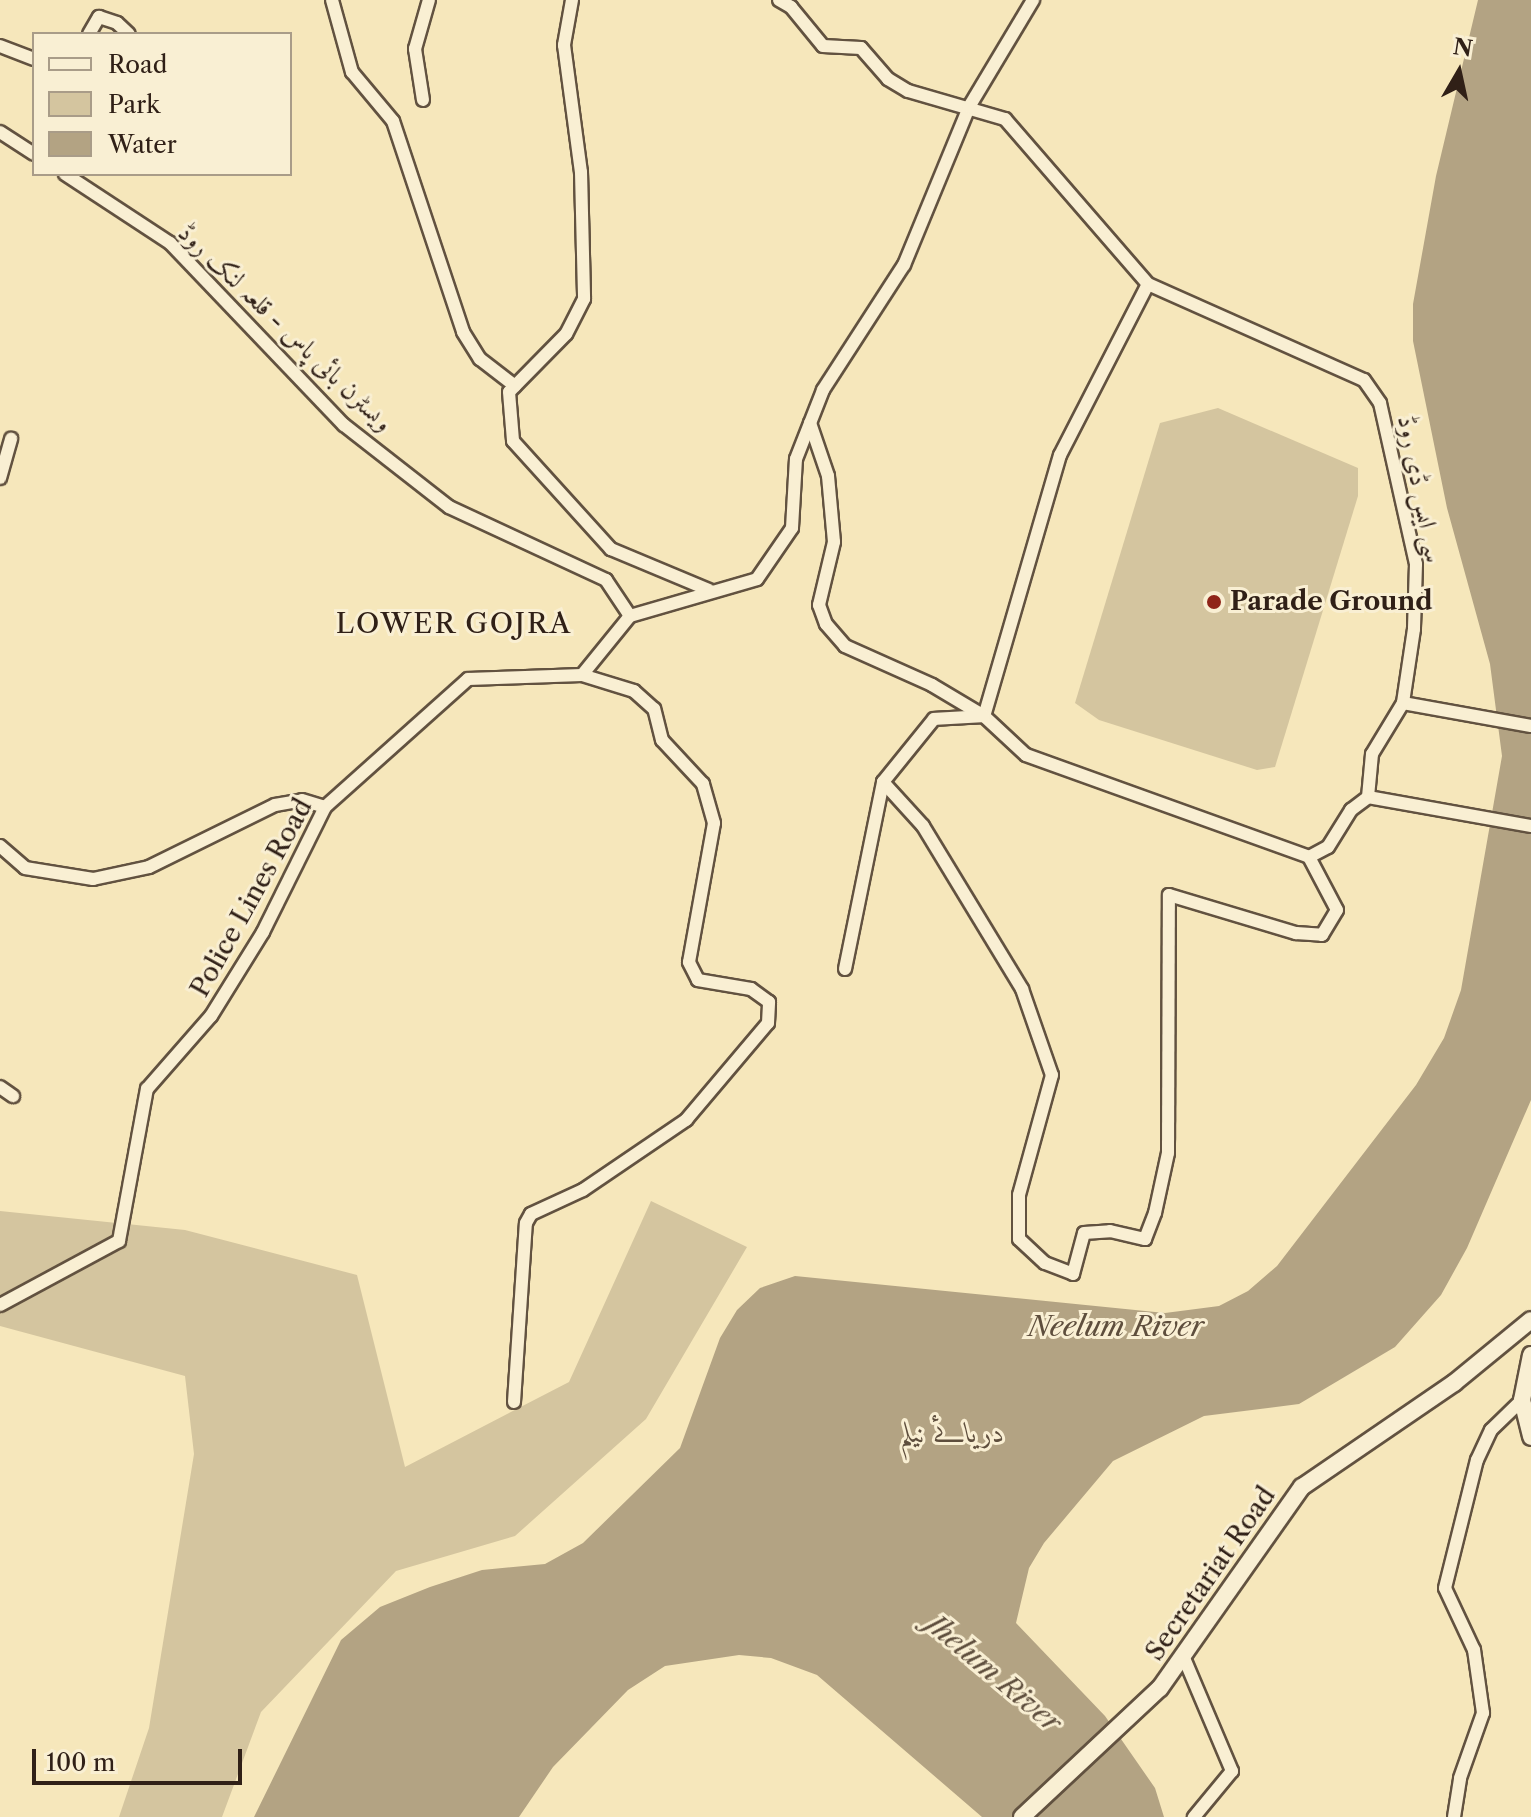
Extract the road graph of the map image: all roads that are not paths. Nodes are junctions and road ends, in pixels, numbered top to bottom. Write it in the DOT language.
graph roads {
  1 [pos="332,0"];
  2 [pos="429,0"];
  3 [pos="572,0"];
  4 [pos="779,0"];
  5 [pos="1033,0"];
  6 [pos="90,32"];
  7 [pos="127,32"];
  8 [pos="0,46"];
  9 [pos="32,58"];
  10 [pos="423,100"];
  11 [pos="969,107"];
  12 [pos="0,132"];
  13 [pos="32,153"];
  14 [pos="68,176"];
  15 [pos="1148,284"];
  16 [pos="515,386"];
  17 [pos="810,423"];
  18 [pos="11,439"];
  19 [pos="0,478"];
  20 [pos="709,590"];
  21 [pos="630,616"];
  22 [pos="582,675"];
  23 [pos="1403,703"];
  24 [pos="984,716"];
  25 [pos="1531,726"];
  26 [pos="883,782"];
  27 [pos="1368,797"];
  28 [pos="325,807"];
  29 [pos="1531,826"];
  30 [pos="0,846"];
  31 [pos="1309,857"];
  32 [pos="845,969"];
  33 [pos="0,1087"];
  34 [pos="13,1096"];
  35 [pos="0,1305"];
  36 [pos="1531,1320"];
  37 [pos="1531,1355"];
  38 [pos="1522,1400"];
  39 [pos="514,1402"];
  40 [pos="1531,1437"];
  41 [pos="1184,1658"];
  42 [pos="1022,1817"];
  43 [pos="1194,1817"];
  44 [pos="1454,1817"];
  1 -- 16 [label="street"];
  2 -- 10 [label="street"];
  3 -- 16 [label="street"];
  4 -- 11 [label="street"];
  5 -- 11 [label="street"];
  6 -- 7 [label="street"];
  8 -- 9 [label="street"];
  11 -- 15 [label="street"];
  11 -- 17 [label="street"];
  12 -- 13 [label="street"];
  14 -- 21 [label="street, ویسٹرن بائی پاس - قلعہ لنک روڈ"];
  15 -- 23 [label="street, سی ایس ڈی روڈ"];
  15 -- 24 [label="street"];
  16 -- 20 [label="street"];
  17 -- 20 [label="street"];
  17 -- 24 [label="street"];
  18 -- 19 [label="street"];
  20 -- 21 [label="street"];
  21 -- 22 [label="street"];
  22 -- 28 [label="street, Police Lines Road"];
  22 -- 39 [label="street, Police Lines Road"];
  23 -- 25 [label="street"];
  23 -- 27 [label="street"];
  24 -- 26 [label="street"];
  24 -- 31 [label="street"];
  26 -- 31 [label="street"];
  26 -- 32 [label="street"];
  27 -- 29 [label="street"];
  27 -- 31 [label="street"];
  28 -- 30 [label="street"];
  28 -- 35 [label="street, Police Lines Road"];
  33 -- 34 [label="street"];
  36 -- 41 [label="main road, Secretariat Road"];
  37 -- 38 [label="main road"];
  38 -- 40 [label="main road"];
  38 -- 44 [label="street"];
  41 -- 42 [label="main road, Secretariat Road"];
  41 -- 43 [label="street"];
}
